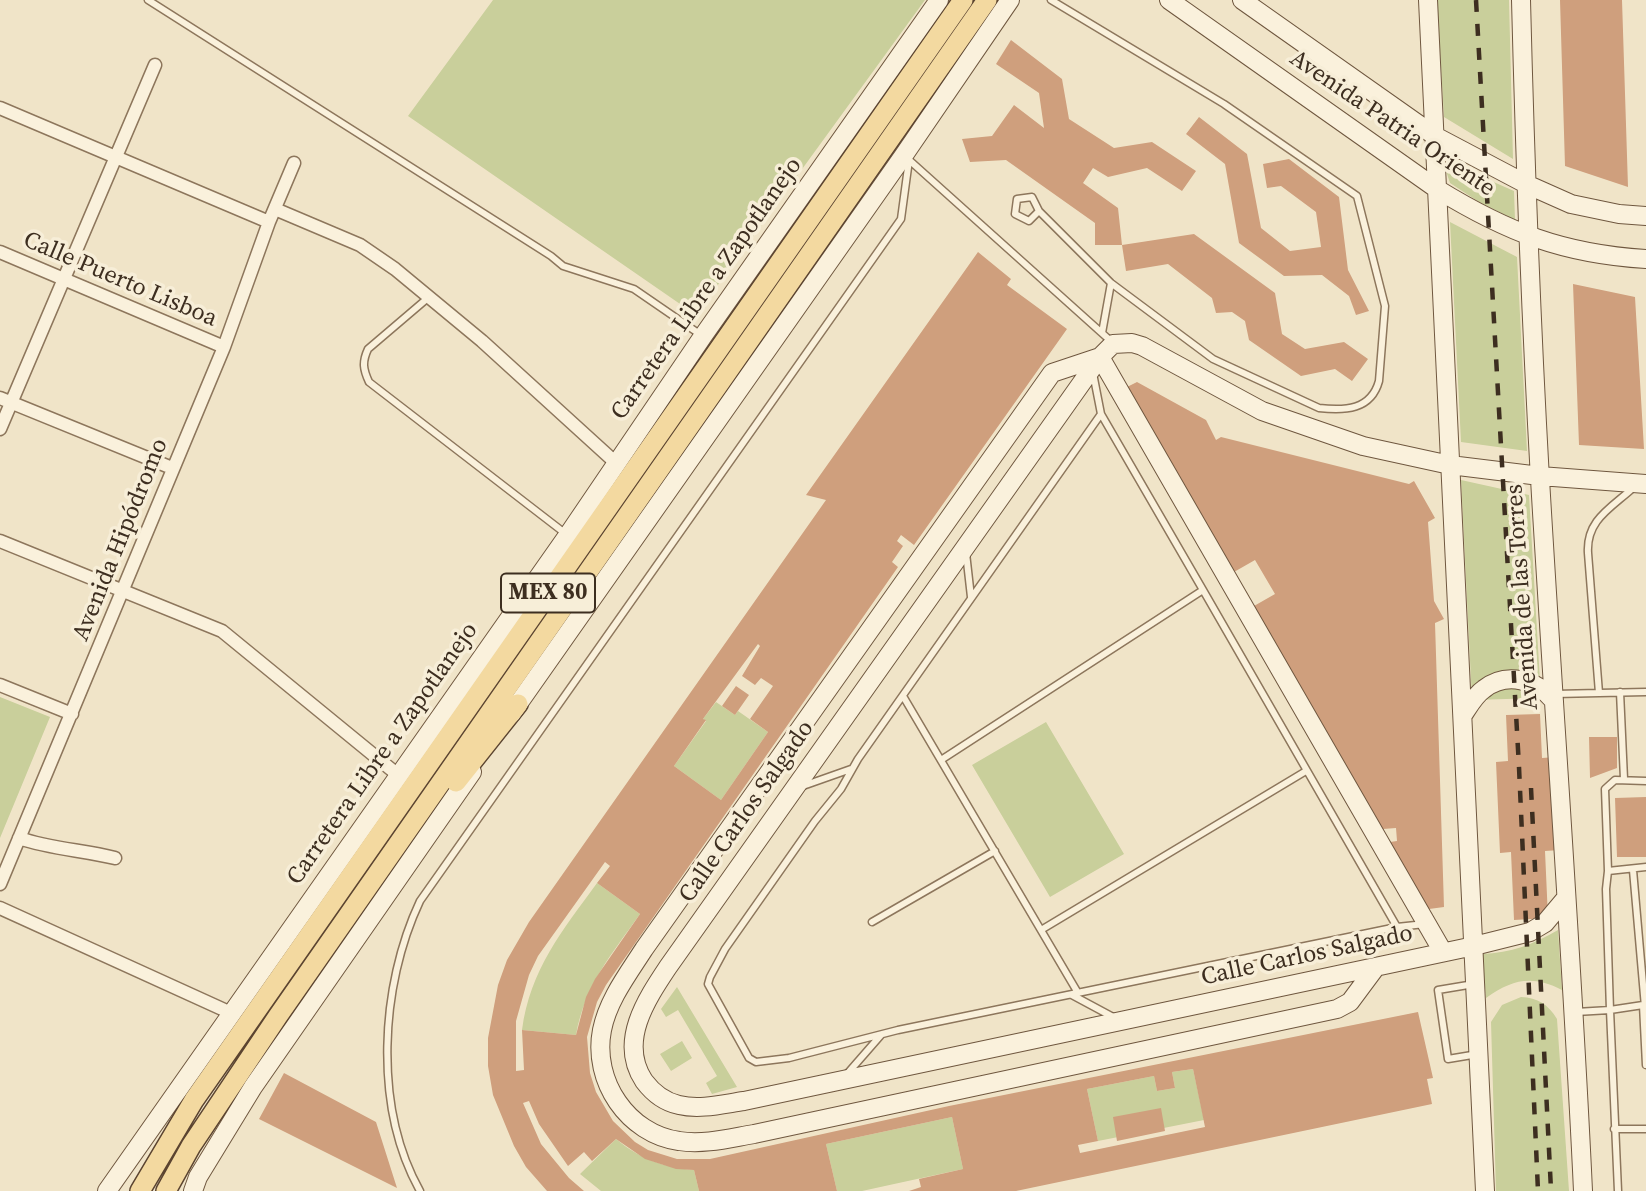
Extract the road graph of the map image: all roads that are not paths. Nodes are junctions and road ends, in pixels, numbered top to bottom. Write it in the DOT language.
graph roads {
  1 [pos="148,0"];
  2 [pos="939,0"];
  3 [pos="963,0"];
  4 [pos="987,0"];
  5 [pos="1010,0"];
  6 [pos="1051,0"];
  7 [pos="1169,0"];
  8 [pos="1242,0"];
  9 [pos="1428,0"];
  10 [pos="1521,0"];
  11 [pos="155,65"];
  12 [pos="0,108"];
  13 [pos="1435,136"];
  14 [pos="115,157"];
  15 [pos="907,158"];
  16 [pos="294,163"];
  17 [pos="1526,184"];
  18 [pos="1437,189"];
  19 [pos="275,209"];
  20 [pos="1039,211"];
  21 [pos="1646,216"];
  22 [pos="269,222"];
  23 [pos="1528,237"];
  24 [pos="0,252"];
  25 [pos="1646,258"];
  26 [pos="64,279"];
  27 [pos="1111,283"];
  28 [pos="429,296"];
  29 [pos="703,336"];
  30 [pos="1107,338"];
  31 [pos="224,347"];
  32 [pos="1097,361"];
  33 [pos="6,400"];
  34 [pos="1101,414"];
  35 [pos="0,429"];
  36 [pos="616,463"];
  37 [pos="1450,465"];
  38 [pos="172,468"];
  39 [pos="1540,477"];
  40 [pos="1641,484"];
  41 [pos="568,535"];
  42 [pos="0,541"];
  43 [pos="965,547"];
  44 [pos="1203,590"];
  45 [pos="122,591"];
  46 [pos="971,598"];
  47 [pos="0,685"];
  48 [pos="1620,692"];
  49 [pos="1646,692"];
  50 [pos="1599,693"];
  51 [pos="902,696"];
  52 [pos="1554,697"];
  53 [pos="518,704"];
  54 [pos="72,714"];
  55 [pos="1463,715"];
  56 [pos="941,760"];
  57 [pos="851,769"];
  58 [pos="1306,771"];
  59 [pos="398,775"];
  60 [pos="1624,779"];
  61 [pos="1646,781"];
  62 [pos="793,790"];
  63 [pos="19,838"];
  64 [pos="995,851"];
  65 [pos="115,858"];
  66 [pos="382,867"];
  67 [pos="1646,867"];
  68 [pos="1633,870"];
  69 [pos="1608,872"];
  70 [pos="0,884"];
  71 [pos="1566,898"];
  72 [pos="0,908"];
  73 [pos="872,922"];
  74 [pos="1426,924"];
  75 [pos="1397,927"];
  76 [pos="1041,930"];
  77 [pos="1474,946"];
  78 [pos="1443,952"];
  79 [pos="1376,967"];
  80 [pos="1476,984"];
  81 [pos="1075,994"];
  82 [pos="1645,1006"];
  83 [pos="1610,1010"];
  84 [pos="231,1013"];
  85 [pos="1574,1013"];
  86 [pos="1120,1021"];
  87 [pos="881,1035"];
  88 [pos="1479,1053"];
  89 [pos="1646,1065"];
  90 [pos="841,1080"];
  91 [pos="1614,1129"];
  92 [pos="1646,1129"];
  93 [pos="415,1182"];
  94 [pos="107,1191"];
  95 [pos="140,1191"];
  96 [pos="166,1191"];
  97 [pos="193,1191"];
  98 [pos="409,1191"];
  99 [pos="420,1191"];
  100 [pos="1485,1191"];
  101 [pos="1583,1191"];
  102 [pos="1618,1191"];
  1 -- 29 [label="lane"];
  2 -- 29 [label="street, Carretera Libre a Zapotlanejo"];
  3 -- 95 [label="main road, Carretera Libre a Zapotlanejo / MEX 80"];
  4 -- 66 [label="main road, MEX 80"];
  5 -- 15 [label="street"];
  6 -- 27 [label="lane"];
  7 -- 18 [label="street, Avenida Patria Oriente"];
  8 -- 13 [label="street, Avenida Patria Oriente"];
  9 -- 13 [label="street"];
  10 -- 17 [label="street, Avenida de las Torres"];
  11 -- 14 [label="street"];
  12 -- 14 [label="street"];
  13 -- 17 [label="street, Avenida Patria Oriente"];
  13 -- 18 [label="street"];
  14 -- 22 [label="street"];
  14 -- 26 [label="street"];
  15 -- 30 [label="lane"];
  15 -- 53 [label="street"];
  15 -- 93 [label="lane"];
  16 -- 19 [label="street, Avenida Hipódromo"];
  17 -- 21 [label="street, Avenida Patria Oriente"];
  17 -- 23 [label="street, Avenida de las Torres"];
  18 -- 23 [label="street, Avenida Patria Oriente"];
  18 -- 37 [label="street"];
  19 -- 22 [label="street, Avenida Hipódromo"];
  19 -- 28 [label="street"];
  20 -- 27 [label="lane"];
  22 -- 31 [label="street, Avenida Hipódromo"];
  23 -- 25 [label="street, Avenida Patria Oriente"];
  23 -- 39 [label="street, Avenida de las Torres"];
  24 -- 26 [label="street, Calle Puerto Lisboa"];
  26 -- 31 [label="street, Calle Puerto Lisboa"];
  26 -- 33 [label="street"];
  27 -- 30 [label="lane"];
  28 -- 36 [label="street"];
  28 -- 41 [label="lane"];
  29 -- 36 [label="street, Carretera Libre a Zapotlanejo"];
  30 -- 32 [label="street, Calle Carlos Salgado"];
  30 -- 37 [label="street"];
  31 -- 38 [label="street, Avenida Hipódromo"];
  32 -- 34 [label="lane"];
  32 -- 43 [label="street, Calle Carlos Salgado"];
  32 -- 74 [label="street"];
  32 -- 79 [label="street"];
  33 -- 35 [label="street"];
  33 -- 38 [label="street"];
  34 -- 44 [label="lane"];
  34 -- 46 [label="lane"];
  36 -- 41 [label="street, Carretera Libre a Zapotlanejo"];
  37 -- 39 [label="street"];
  37 -- 55 [label="street"];
  38 -- 45 [label="street, Avenida Hipódromo"];
  39 -- 40 [label="street"];
  39 -- 52 [label="street, Avenida de las Torres"];
  40 -- 50 [label="lane"];
  41 -- 59 [label="street, Carretera Libre a Zapotlanejo"];
  42 -- 45 [label="street"];
  43 -- 46 [label="lane"];
  43 -- 62 [label="street, Calle Carlos Salgado"];
  44 -- 56 [label="lane"];
  44 -- 58 [label="lane"];
  45 -- 54 [label="street, Avenida Hipódromo"];
  45 -- 59 [label="street"];
  46 -- 51 [label="lane"];
  47 -- 54 [label="street"];
  48 -- 49 [label="lane"];
  48 -- 50 [label="lane"];
  48 -- 60 [label="lane"];
  50 -- 52 [label="lane"];
  51 -- 56 [label="lane"];
  51 -- 57 [label="lane"];
  52 -- 55 [label="street"];
  52 -- 71 [label="street, Avenida de las Torres"];
  53 -- 66 [label="main road"];
  53 -- 97 [label="street"];
  54 -- 63 [label="street, Avenida Hipódromo"];
  55 -- 77 [label="street"];
  56 -- 64 [label="lane"];
  57 -- 62 [label="lane"];
  57 -- 87 [label="lane"];
  58 -- 75 [label="lane"];
  58 -- 76 [label="lane"];
  59 -- 84 [label="street, Carretera Libre a Zapotlanejo"];
  60 -- 61 [label="lane"];
  60 -- 69 [label="lane"];
  62 -- 90 [label="street, Calle Carlos Salgado"];
  63 -- 65 [label="street"];
  63 -- 70 [label="street, Avenida Hipódromo"];
  64 -- 73 [label="lane"];
  64 -- 76 [label="lane"];
  66 -- 96 [label="main road, MEX 80"];
  67 -- 68 [label="lane"];
  68 -- 69 [label="lane"];
  68 -- 82 [label="lane"];
  69 -- 83 [label="lane"];
  71 -- 77 [label="street, Calle Carlos Salgado"];
  71 -- 85 [label="street, Avenida de las Torres"];
  72 -- 84 [label="street"];
  74 -- 75 [label="lane"];
  74 -- 78 [label="street"];
  75 -- 81 [label="lane"];
  76 -- 81 [label="lane"];
  77 -- 78 [label="street, Calle Carlos Salgado"];
  77 -- 80 [label="street"];
  78 -- 79 [label="street, Calle Carlos Salgado"];
  79 -- 86 [label="street, Calle Carlos Salgado"];
  80 -- 88 [label="street"];
  80 -- 88 [label="lane"];
  81 -- 86 [label="lane"];
  81 -- 87 [label="lane"];
  82 -- 83 [label="lane"];
  82 -- 89 [label="lane"];
  83 -- 85 [label="lane"];
  83 -- 91 [label="lane"];
  84 -- 94 [label="street, Carretera Libre a Zapotlanejo"];
  85 -- 101 [label="street, Avenida de las Torres"];
  86 -- 90 [label="street, Calle Carlos Salgado"];
  87 -- 90 [label="lane"];
  88 -- 100 [label="street"];
  91 -- 92 [label="lane"];
  91 -- 102 [label="lane"];
  93 -- 98 [label="lane"];
  93 -- 99 [label="lane"];
}
